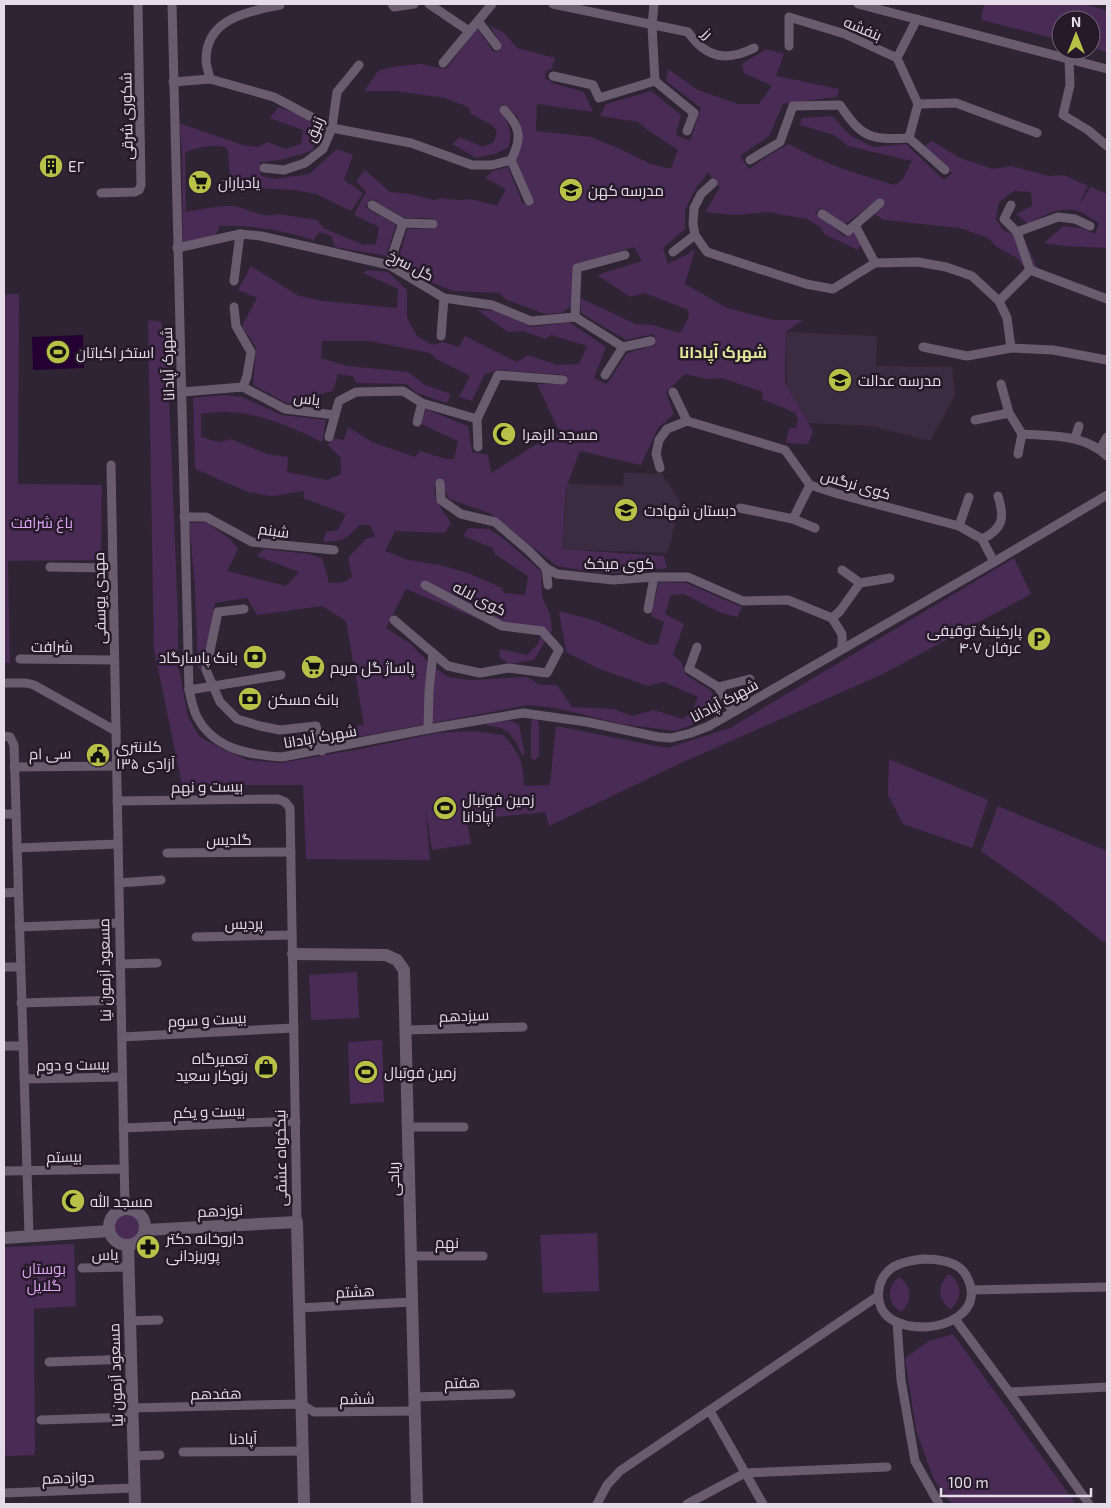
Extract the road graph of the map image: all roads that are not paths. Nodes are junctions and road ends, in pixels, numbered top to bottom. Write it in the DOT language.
graph roads {
  1 [pos="138,4"];
  2 [pos="172,4"];
  3 [pos="392,4"];
  4 [pos="414,4"];
  5 [pos="429,4"];
  6 [pos="492,4"];
  7 [pos="554,4"];
  8 [pos="654,4"];
  9 [pos="858,4"];
  10 [pos="280,5"];
  11 [pos="917,19"];
  12 [pos="478,20"];
  13 [pos="652,24"];
  14 [pos="469,32"];
  15 [pos="497,46"];
  16 [pos="789,46"];
  17 [pos="754,48"];
  18 [pos="1051,54"];
  19 [pos="897,58"];
  20 [pos="1069,60"];
  21 [pos="1073,60"];
  22 [pos="443,63"];
  23 [pos="359,65"];
  24 [pos="1107,69"];
  25 [pos="553,76"];
  26 [pos="210,79"];
  27 [pos="655,80"];
  28 [pos="173,82"];
  29 [pos="918,104"];
  30 [pos="504,110"];
  31 [pos="332,128"];
  32 [pos="687,131"];
  33 [pos="1037,132"];
  34 [pos="909,138"];
  35 [pos="1107,146"];
  36 [pos="512,160"];
  37 [pos="750,160"];
  38 [pos="264,168"];
  39 [pos="945,170"];
  40 [pos="713,183"];
  41 [pos="102,193"];
  42 [pos="528,201"];
  43 [pos="880,204"];
  44 [pos="372,205"];
  45 [pos="1011,205"];
  46 [pos="822,214"];
  47 [pos="403,223"];
  48 [pos="433,224"];
  49 [pos="855,225"];
  50 [pos="1090,226"];
  51 [pos="1017,232"];
  52 [pos="240,234"];
  53 [pos="695,235"];
  54 [pos="177,248"];
  55 [pos="673,252"];
  56 [pos="625,255"];
  57 [pos="875,263"];
  58 [pos="389,265"];
  59 [pos="1030,270"];
  60 [pos="234,281"];
  61 [pos="444,298"];
  62 [pos="1107,298"];
  63 [pos="999,301"];
  64 [pos="234,307"];
  65 [pos="575,317"];
  66 [pos="441,336"];
  67 [pos="652,341"];
  68 [pos="623,347"];
  69 [pos="923,347"];
  70 [pos="1011,348"];
  71 [pos="1107,360"];
  72 [pos="605,374"];
  73 [pos="563,380"];
  74 [pos="1001,384"];
  75 [pos="242,387"];
  76 [pos="182,392"];
  77 [pos="673,392"];
  78 [pos="422,403"];
  79 [pos="1008,413"];
  80 [pos="335,415"];
  81 [pos="477,419"];
  82 [pos="975,420"];
  83 [pos="687,421"];
  84 [pos="417,422"];
  85 [pos="1079,426"];
  86 [pos="1022,434"];
  87 [pos="329,436"];
  88 [pos="1107,436"];
  89 [pos="1075,438"];
  90 [pos="478,447"];
  91 [pos="1100,449"];
  92 [pos="1018,454"];
  93 [pos="1107,456"];
  94 [pos="111,465"];
  95 [pos="660,468"];
  96 [pos="440,482"];
  97 [pos="810,485"];
  98 [pos="998,496"];
  99 [pos="1107,496"];
  100 [pos="969,497"];
  101 [pos="740,508"];
  102 [pos="184,517"];
  103 [pos="793,519"];
  104 [pos="960,526"];
  105 [pos="815,528"];
  106 [pos="982,539"];
  107 [pos="334,550"];
  108 [pos="994,562"];
  109 [pos="50,567"];
  110 [pos="113,568"];
  111 [pos="546,568"];
  112 [pos="842,570"];
  113 [pos="654,577"];
  114 [pos="890,578"];
  115 [pos="860,583"];
  116 [pos="425,585"];
  117 [pos="548,585"];
  118 [pos="244,609"];
  119 [pos="648,609"];
  120 [pos="832,618"];
  121 [pos="394,620"];
  122 [pos="697,647"];
  123 [pos="842,649"];
  124 [pos="433,653"];
  125 [pos="20,659"];
  126 [pos="114,660"];
  127 [pos="280,675"];
  128 [pos="750,679"];
  129 [pos="4,683"];
  130 [pos="212,687"];
  131 [pos="718,688"];
  132 [pos="189,690"];
  133 [pos="733,712"];
  134 [pos="428,729"];
  135 [pos="116,731"];
  136 [pos="4,736"];
  137 [pos="322,751"];
  138 [pos="116,766"];
  139 [pos="14,767"];
  140 [pos="117,801"];
  141 [pos="290,812"];
  142 [pos="4,814"];
  143 [pos="16,814"];
  144 [pos="118,844"];
  145 [pos="17,848"];
  146 [pos="291,852"];
  147 [pos="167,853"];
  148 [pos="161,880"];
  149 [pos="119,883"];
  150 [pos="18,892"];
  151 [pos="4,893"];
  152 [pos="120,923"];
  153 [pos="19,927"];
  154 [pos="292,935"];
  155 [pos="196,937"];
  156 [pos="293,954"];
  157 [pos="157,963"];
  158 [pos="120,964"];
  159 [pos="4,967"];
  160 [pos="20,967"];
  161 [pos="121,1000"];
  162 [pos="22,1003"];
  163 [pos="523,1027"];
  164 [pos="294,1028"];
  165 [pos="406,1030"];
  166 [pos="122,1038"];
  167 [pos="4,1046"];
  168 [pos="23,1046"];
  169 [pos="122,1076"];
  170 [pos="24,1078"];
  171 [pos="296,1121"];
  172 [pos="408,1126"];
  173 [pos="464,1127"];
  174 [pos="123,1128"];
  175 [pos="124,1169"];
  176 [pos="4,1171"];
  177 [pos="27,1171"];
  178 [pos="125,1209"];
  179 [pos="297,1222"];
  180 [pos="145,1230"];
  181 [pos="109,1231"];
  182 [pos="29,1236"];
  183 [pos="4,1238"];
  184 [pos="128,1245"];
  185 [pos="411,1256"];
  186 [pos="483,1256"];
  187 [pos="128,1267"];
  188 [pos="82,1268"];
  189 [pos="1107,1287"];
  190 [pos="971,1290"];
  191 [pos="878,1296"];
  192 [pos="412,1302"];
  193 [pos="299,1308"];
  194 [pos="955,1319"];
  195 [pos="130,1320"];
  196 [pos="159,1320"];
  197 [pos="897,1322"];
  198 [pos="131,1359"];
  199 [pos="49,1362"];
  200 [pos="1107,1387"];
  201 [pos="1010,1392"];
  202 [pos="511,1394"];
  203 [pos="414,1398"];
  204 [pos="301,1404"];
  205 [pos="415,1411"];
  206 [pos="710,1411"];
  207 [pos="132,1413"];
  208 [pos="41,1420"];
  209 [pos="302,1451"];
  210 [pos="183,1452"];
  211 [pos="133,1456"];
  212 [pos="160,1456"];
  213 [pos="887,1467"];
  214 [pos="745,1473"];
  215 [pos="134,1488"];
  216 [pos="4,1493"];
  217 [pos="134,1504"];
  218 [pos="304,1504"];
  219 [pos="417,1504"];
  220 [pos="597,1504"];
  221 [pos="687,1504"];
  222 [pos="763,1504"];
  223 [pos="939,1504"];
  224 [pos="1089,1504"];
  1 -- 41 [label="street, شکوری شرقی"];
  2 -- 28 [label="street, شهرک آپادانا"];
  3 -- 4 [label="street"];
  5 -- 14 [label="street"];
  6 -- 12 [label="street"];
  7 -- 13 [label="street, رز"];
  8 -- 13 [label="street"];
  9 -- 11 [label="street"];
  10 -- 26 [label="street"];
  11 -- 18 [label="street"];
  11 -- 19 [label="street"];
  12 -- 14 [label="street"];
  12 -- 15 [label="street"];
  13 -- 17 [label="street, رز"];
  13 -- 27 [label="street"];
  14 -- 22 [label="street"];
  16 -- 19 [label="street, بنفشه"];
  19 -- 29 [label="street"];
  20 -- 35 [label="street"];
  21 -- 24 [label="street"];
  23 -- 31 [label="street, زنبق"];
  25 -- 27 [label="street"];
  26 -- 28 [label="street"];
  26 -- 31 [label="street"];
  27 -- 32 [label="street"];
  28 -- 54 [label="street, شهرک آپادانا"];
  29 -- 33 [label="street"];
  29 -- 34 [label="street"];
  30 -- 36 [label="street"];
  31 -- 36 [label="street"];
  31 -- 38 [label="street, زنبق"];
  34 -- 37 [label="street"];
  34 -- 39 [label="street"];
  36 -- 42 [label="street"];
  40 -- 53 [label="street"];
  43 -- 49 [label="street"];
  44 -- 47 [label="street"];
  45 -- 51 [label="street"];
  46 -- 49 [label="street"];
  47 -- 48 [label="street"];
  47 -- 58 [label="street"];
  49 -- 57 [label="street"];
  50 -- 51 [label="street"];
  51 -- 59 [label="street"];
  52 -- 54 [label="street, گل سرخ"];
  52 -- 58 [label="street, گل سرخ"];
  52 -- 60 [label="street"];
  53 -- 55 [label="street"];
  53 -- 57 [label="street"];
  54 -- 76 [label="street, شهرک آپادانا"];
  56 -- 65 [label="street"];
  57 -- 63 [label="street"];
  58 -- 61 [label="street, گل سرخ"];
  59 -- 62 [label="street"];
  59 -- 63 [label="street"];
  61 -- 65 [label="street, گل سرخ"];
  61 -- 66 [label="street"];
  63 -- 70 [label="street"];
  64 -- 75 [label="street"];
  65 -- 68 [label="street"];
  67 -- 68 [label="street"];
  68 -- 72 [label="street"];
  69 -- 70 [label="street"];
  70 -- 71 [label="street"];
  73 -- 81 [label="street"];
  74 -- 79 [label="street"];
  75 -- 76 [label="street"];
  75 -- 80 [label="street, یاس"];
  76 -- 102 [label="street, شهرک آپادانا"];
  77 -- 83 [label="street"];
  78 -- 80 [label="street, یاس"];
  78 -- 81 [label="street, یاس"];
  78 -- 84 [label="street"];
  79 -- 82 [label="street"];
  79 -- 86 [label="street"];
  80 -- 87 [label="street"];
  81 -- 90 [label="street"];
  83 -- 95 [label="street"];
  83 -- 97 [label="street, کوی نرگس"];
  85 -- 89 [label="street"];
  86 -- 89 [label="street"];
  86 -- 92 [label="street"];
  88 -- 91 [label="street"];
  89 -- 91 [label="street"];
  91 -- 93 [label="street"];
  94 -- 110 [label="street, مهدی یوسفی"];
  96 -- 111 [label="street, کوی میخک"];
  97 -- 103 [label="street"];
  97 -- 104 [label="street, کوی نرگس"];
  98 -- 106 [label="street"];
  99 -- 108 [label="street, شهرک آپادانا"];
  100 -- 104 [label="street"];
  101 -- 103 [label="street"];
  102 -- 107 [label="street, شبنم"];
  102 -- 132 [label="street, شهرک آپادانا"];
  103 -- 105 [label="street"];
  104 -- 106 [label="street, کوی نرگس"];
  106 -- 108 [label="street"];
  108 -- 123 [label="street, شهرک آپادانا"];
  109 -- 110 [label="street"];
  110 -- 126 [label="street, مهدی یوسفی"];
  111 -- 113 [label="street, کوی میخک"];
  111 -- 117 [label="street"];
  112 -- 115 [label="street"];
  113 -- 119 [label="street"];
  113 -- 120 [label="street, کوی میخک"];
  114 -- 115 [label="street"];
  115 -- 120 [label="street"];
  116 -- 124 [label="street, کوی لاله"];
  118 -- 130 [label="street"];
  120 -- 123 [label="street"];
  121 -- 124 [label="street, کوی لاله"];
  122 -- 131 [label="street"];
  123 -- 133 [label="street, شهرک آپادانا"];
  124 -- 134 [label="street"];
  125 -- 126 [label="street, شرافت"];
  126 -- 135 [label="street, مهدی یوسفی"];
  127 -- 130 [label="street"];
  128 -- 131 [label="street"];
  129 -- 135 [label="street"];
  130 -- 132 [label="street"];
  130 -- 137 [label="street"];
  131 -- 133 [label="street"];
  132 -- 137 [label="street, شهرک آپادانا"];
  133 -- 134 [label="street, شهرک آپادانا"];
  134 -- 137 [label="street, شهرک آپادانا"];
  135 -- 138 [label="street, مسعود آزمون نیا"];
  136 -- 139 [label="street"];
  138 -- 139 [label="street, سی ام"];
  138 -- 140 [label="street, مسعود آزمون نیا"];
  139 -- 143 [label="street"];
  140 -- 141 [label="street, بیست و نهم"];
  140 -- 144 [label="street, مسعود آزمون نیا"];
  141 -- 146 [label="street, نیکخواه عشقی"];
  142 -- 143 [label="street"];
  143 -- 145 [label="street"];
  144 -- 145 [label="street"];
  144 -- 149 [label="street, مسعود آزمون نیا"];
  145 -- 150 [label="street"];
  146 -- 147 [label="street, گلدیس"];
  146 -- 154 [label="street, نیکخواه عشقی"];
  148 -- 149 [label="street"];
  149 -- 152 [label="street, مسعود آزمون نیا"];
  150 -- 151 [label="street"];
  150 -- 153 [label="street"];
  152 -- 153 [label="street"];
  152 -- 158 [label="street, مسعود آزمون نیا"];
  153 -- 160 [label="street"];
  154 -- 155 [label="street, پردیس"];
  154 -- 156 [label="street, نیکخواه عشقی"];
  156 -- 164 [label="street, نیکخواه عشقی"];
  156 -- 165 [label="street, ریاحی"];
  157 -- 158 [label="street"];
  158 -- 161 [label="street, مسعود آزمون نیا"];
  159 -- 160 [label="street"];
  160 -- 162 [label="street"];
  161 -- 162 [label="street"];
  161 -- 166 [label="street, مسعود آزمون نیا"];
  162 -- 168 [label="street"];
  163 -- 165 [label="street, سیزدهم"];
  164 -- 166 [label="street, بیست و سوم"];
  164 -- 171 [label="street, نیکخواه عشقی"];
  165 -- 172 [label="street, ریاحی"];
  166 -- 169 [label="street, مسعود آزمون نیا"];
  167 -- 168 [label="street"];
  168 -- 170 [label="street"];
  169 -- 170 [label="street, بیست و دوم"];
  169 -- 174 [label="street, مسعود آزمون نیا"];
  170 -- 177 [label="street"];
  171 -- 174 [label="street, بیست و یکم"];
  171 -- 179 [label="street, نیکخواه عشقی"];
  172 -- 173 [label="street"];
  172 -- 185 [label="street, ریاحی"];
  174 -- 175 [label="street, مسعود آزمون نیا"];
  175 -- 177 [label="street, بیستم"];
  175 -- 178 [label="street, مسعود آزمون نیا"];
  176 -- 177 [label="street, بیستم"];
  177 -- 182 [label="street"];
  178 -- 180 [label="street"];
  178 -- 181 [label="street"];
  179 -- 180 [label="street, نوزدهم"];
  179 -- 193 [label="street, نیکخواه عشقی"];
  180 -- 184 [label="street"];
  181 -- 182 [label="street"];
  181 -- 184 [label="street"];
  182 -- 183 [label="street"];
  184 -- 187 [label="street, مسعود آزمون نیا"];
  185 -- 186 [label="street, نهم"];
  185 -- 192 [label="street, ریاحی"];
  187 -- 188 [label="street, یاس"];
  187 -- 195 [label="street, مسعود آزمون نیا"];
  189 -- 190 [label="street"];
  190 -- 191 [label="street"];
  190 -- 194 [label="street"];
  191 -- 197 [label="street"];
  191 -- 206 [label="street"];
  192 -- 193 [label="street, هشتم"];
  192 -- 203 [label="street, ریاحی"];
  193 -- 204 [label="street, نیکخواه عشقی"];
  194 -- 197 [label="street"];
  194 -- 201 [label="street"];
  195 -- 196 [label="street"];
  195 -- 198 [label="street, مسعود آزمون نیا"];
  197 -- 223 [label="street"];
  198 -- 199 [label="street"];
  198 -- 207 [label="street, مسعود آزمون نیا"];
  200 -- 201 [label="street"];
  201 -- 224 [label="street"];
  202 -- 203 [label="street, هفتم"];
  203 -- 205 [label="street, ریاحی"];
  204 -- 205 [label="street, ششم"];
  204 -- 207 [label="street, هفدهم"];
  204 -- 209 [label="street, نیکخواه عشقی"];
  205 -- 219 [label="street, ریاحی"];
  206 -- 214 [label="street"];
  206 -- 220 [label="street"];
  207 -- 208 [label="street, هفدهم"];
  207 -- 211 [label="street, مسعود آزمون نیا"];
  209 -- 210 [label="street, آپادنا"];
  209 -- 218 [label="street, نیکخواه عشقی"];
  211 -- 212 [label="street"];
  211 -- 215 [label="street, مسعود آزمون نیا"];
  213 -- 214 [label="street"];
  214 -- 221 [label="street"];
  214 -- 222 [label="street"];
  215 -- 216 [label="street, دوازدهم"];
  215 -- 217 [label="street, مسعود آزمون نیا"];
}
